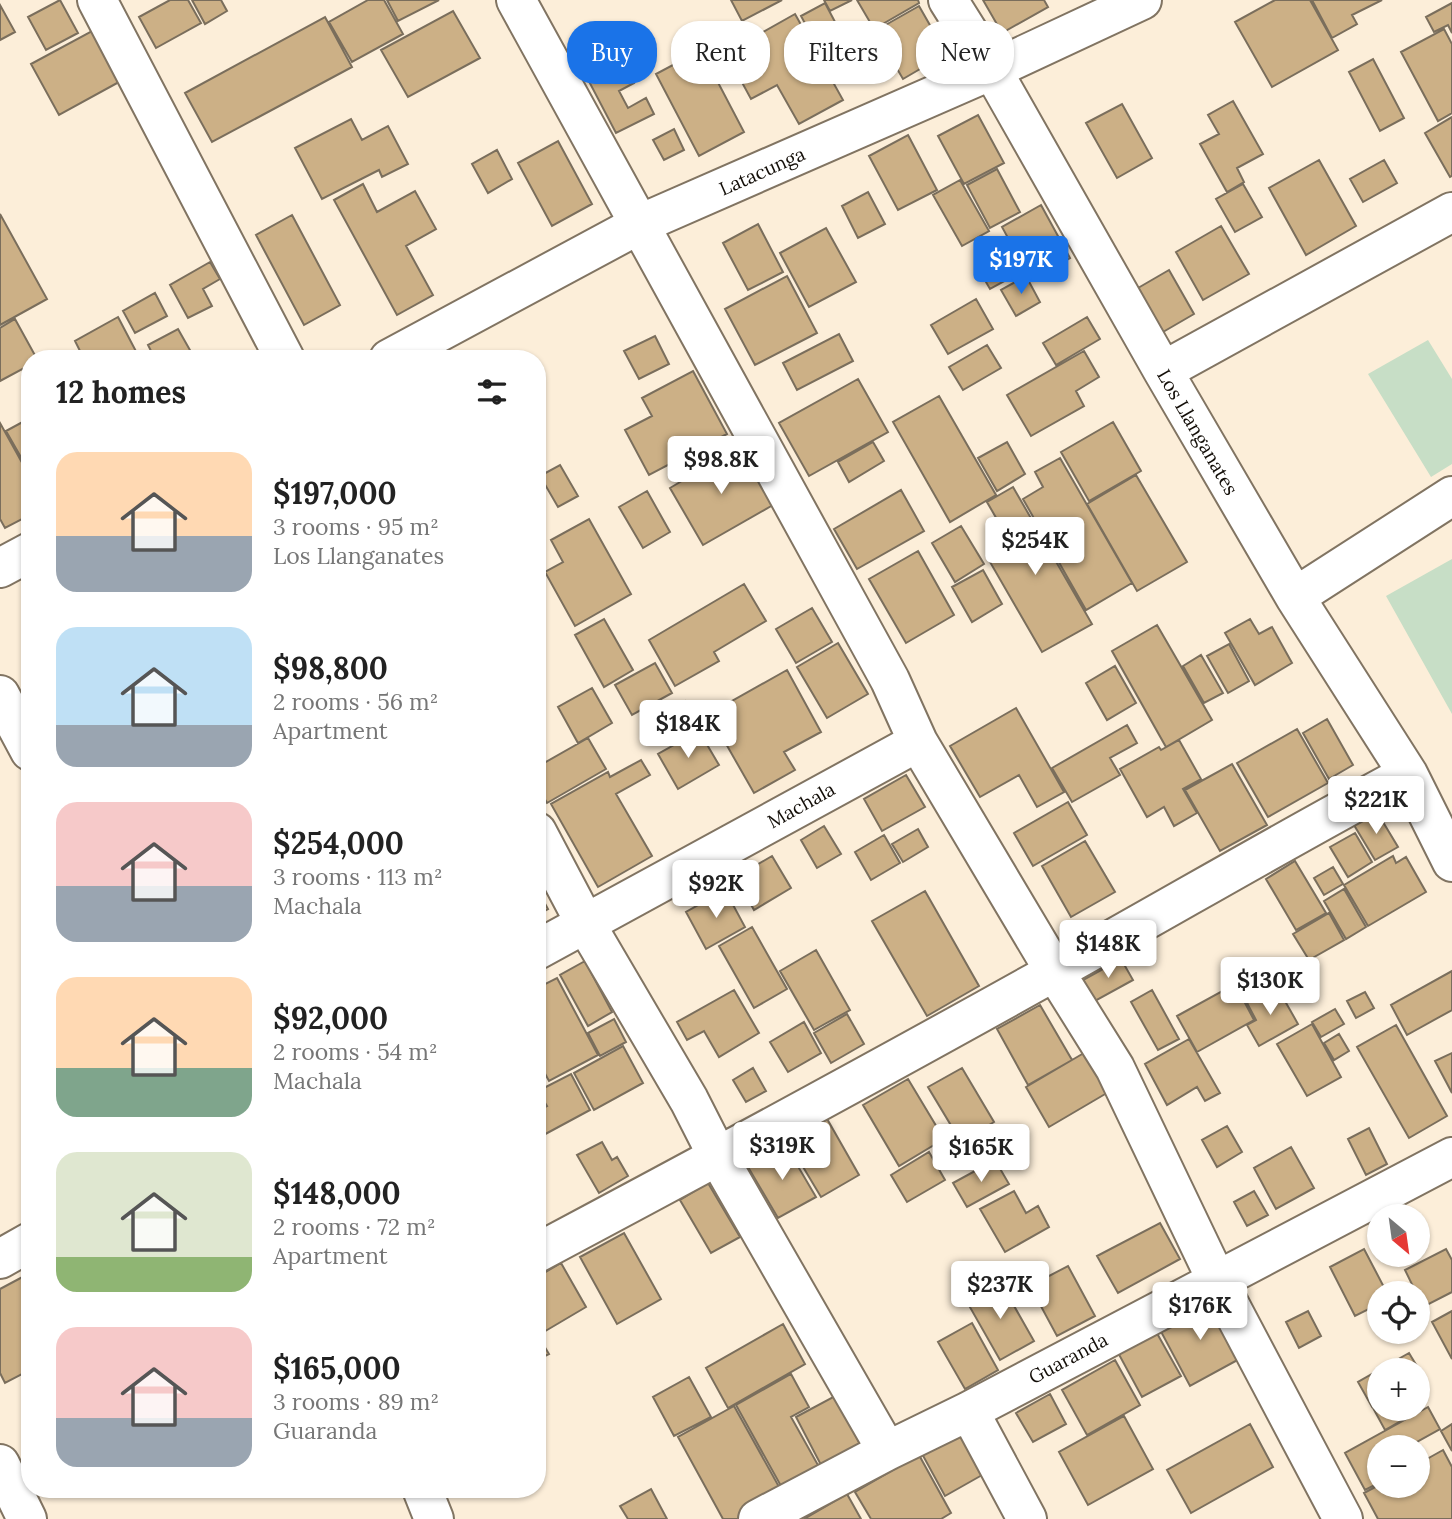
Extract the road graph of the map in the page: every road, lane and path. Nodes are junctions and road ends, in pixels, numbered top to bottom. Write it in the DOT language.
graph roads {
  1 [pos="97,0"];
  2 [pos="516,0"];
  3 [pos="948,0"];
  4 [pos="1142,0"];
  5 [pos="961,21"];
  6 [pos="1014,60"];
  7 [pos="960,84"];
  8 [pos="1000,84"];
  9 [pos="1452,212"];
  10 [pos="640,224"];
  11 [pos="280,350"];
  12 [pos="406,350"];
  13 [pos="1163,371"];
  14 [pos="1452,496"];
  15 [pos="21,557"];
  16 [pos="0,568"];
  17 [pos="1295,597"];
  18 [pos="0,695"];
  19 [pos="21,734"];
  20 [pos="918,742"];
  21 [pos="1408,774"];
  22 [pos="546,849"];
  23 [pos="1452,862"];
  24 [pos="585,923"];
  25 [pos="546,945"];
  26 [pos="1055,972"];
  27 [pos="718,1157"];
  28 [pos="1452,1157"];
  29 [pos="21,1246"];
  30 [pos="546,1248"];
  31 [pos="0,1259"];
  32 [pos="1216,1279"];
  33 [pos="969,1411"];
  34 [pos="887,1451"];
  35 [pos="0,1464"];
  36 [pos="426,1498"];
  37 [pos="27,1519"];
  38 [pos="434,1519"];
  39 [pos="758,1519"];
  40 [pos="1027,1519"];
  41 [pos="1343,1519"];
  1 -- 11 [label="street"];
  2 -- 10 [label="street"];
  3 -- 5 [label="street, Los Llanganates"];
  4 -- 6 [label="street, Latacunga"];
  7 -- 10 [label="street, Latacunga"];
  8 -- 13 [label="street, Los Llanganates"];
  9 -- 13 [label="street"];
  10 -- 12 [label="street, Latacunga"];
  10 -- 20 [label="street"];
  13 -- 17 [label="street, Los Llanganates"];
  14 -- 17 [label="street"];
  15 -- 16 [label="street"];
  17 -- 21 [label="street, Los Llanganates"];
  18 -- 19 [label="street"];
  20 -- 24 [label="street, Machala"];
  20 -- 26 [label="street"];
  21 -- 23 [label="street, Los Llanganates"];
  21 -- 26 [label="street"];
  22 -- 24 [label="street"];
  24 -- 25 [label="street, Machala"];
  24 -- 27 [label="street"];
  26 -- 27 [label="street"];
  26 -- 32 [label="street"];
  27 -- 30 [label="street"];
  27 -- 34 [label="street"];
  28 -- 32 [label="street, Guaranda"];
  29 -- 31 [label="street"];
  32 -- 33 [label="street, Guaranda"];
  32 -- 41 [label="street"];
  33 -- 34 [label="street, Guaranda"];
  33 -- 40 [label="street"];
  34 -- 39 [label="street, Guaranda"];
  35 -- 37 [label="street"];
  36 -- 38 [label="street"];
}
